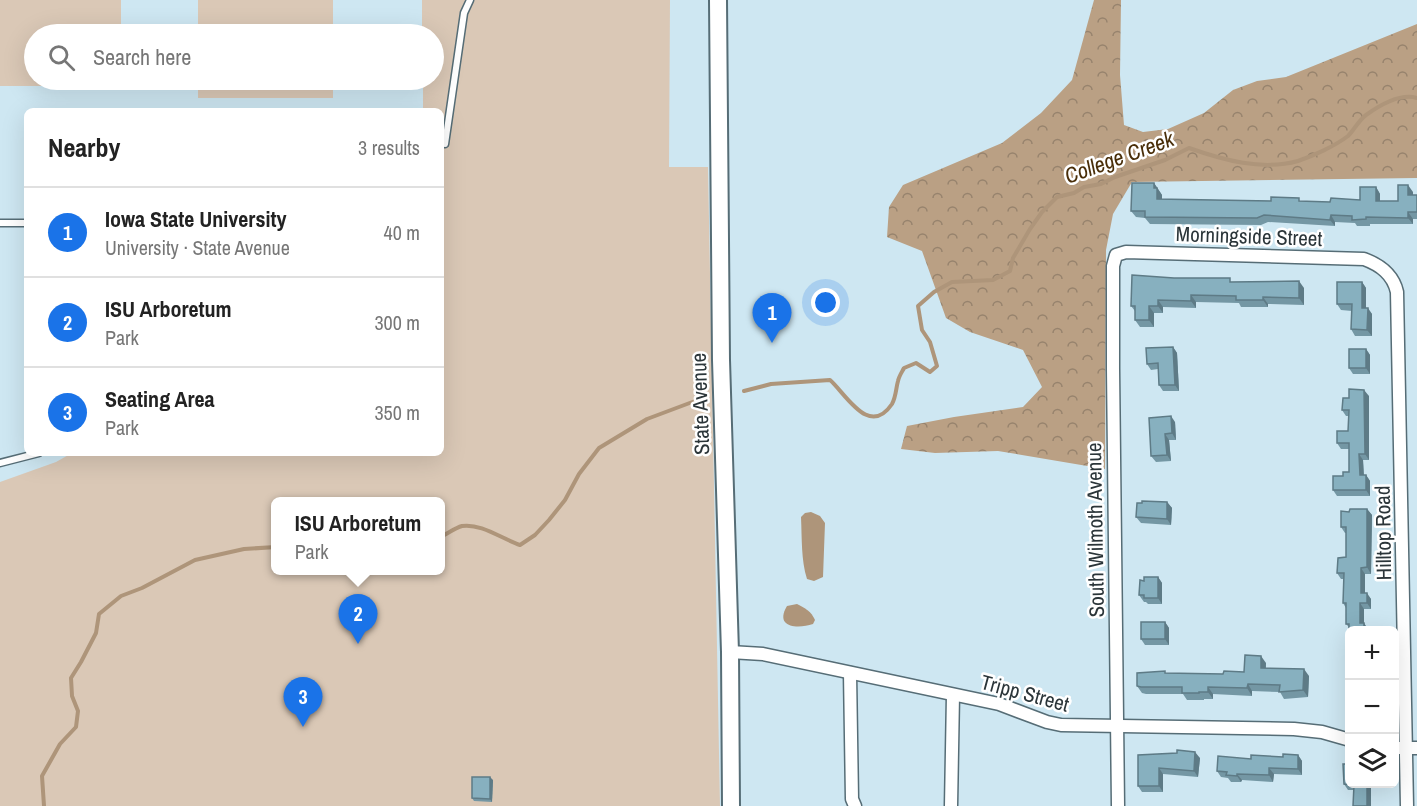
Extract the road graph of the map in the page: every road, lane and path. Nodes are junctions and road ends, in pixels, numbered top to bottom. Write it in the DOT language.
graph roads {
  1 [pos="470,0"];
  2 [pos="718,0"];
  3 [pos="445,116"];
  4 [pos="445,144"];
  5 [pos="0,223"];
  6 [pos="24,223"];
  7 [pos="1116,255"];
  8 [pos="1380,265"];
  9 [pos="27,456"];
  10 [pos="0,463"];
  11 [pos="729,652"];
  12 [pos="850,673"];
  13 [pos="953,695"];
  14 [pos="1117,727"];
  15 [pos="1345,739"];
  16 [pos="1406,748"];
  17 [pos="731,806"];
  18 [pos="855,806"];
  19 [pos="951,806"];
  20 [pos="1118,806"];
  21 [pos="1407,806"];
  1 -- 3 [label="lane"];
  2 -- 11 [label="street, State Avenue"];
  3 -- 4 [label="lane"];
  5 -- 6 [label="lane"];
  7 -- 8 [label="street, Morningside Street"];
  7 -- 14 [label="street, South Wilmoth Avenue"];
  8 -- 16 [label="street, Hilltop Road"];
  9 -- 10 [label="lane"];
  11 -- 12 [label="street, Tripp Street"];
  11 -- 17 [label="street, State Avenue"];
  12 -- 13 [label="street, Tripp Street"];
  12 -- 18 [label="street"];
  13 -- 14 [label="street, Tripp Street"];
  13 -- 19 [label="street"];
  14 -- 15 [label="street, Tripp Street"];
  14 -- 20 [label="street, South Wilmoth Avenue"];
  16 -- 21 [label="street, Hilltop Road"];
}
